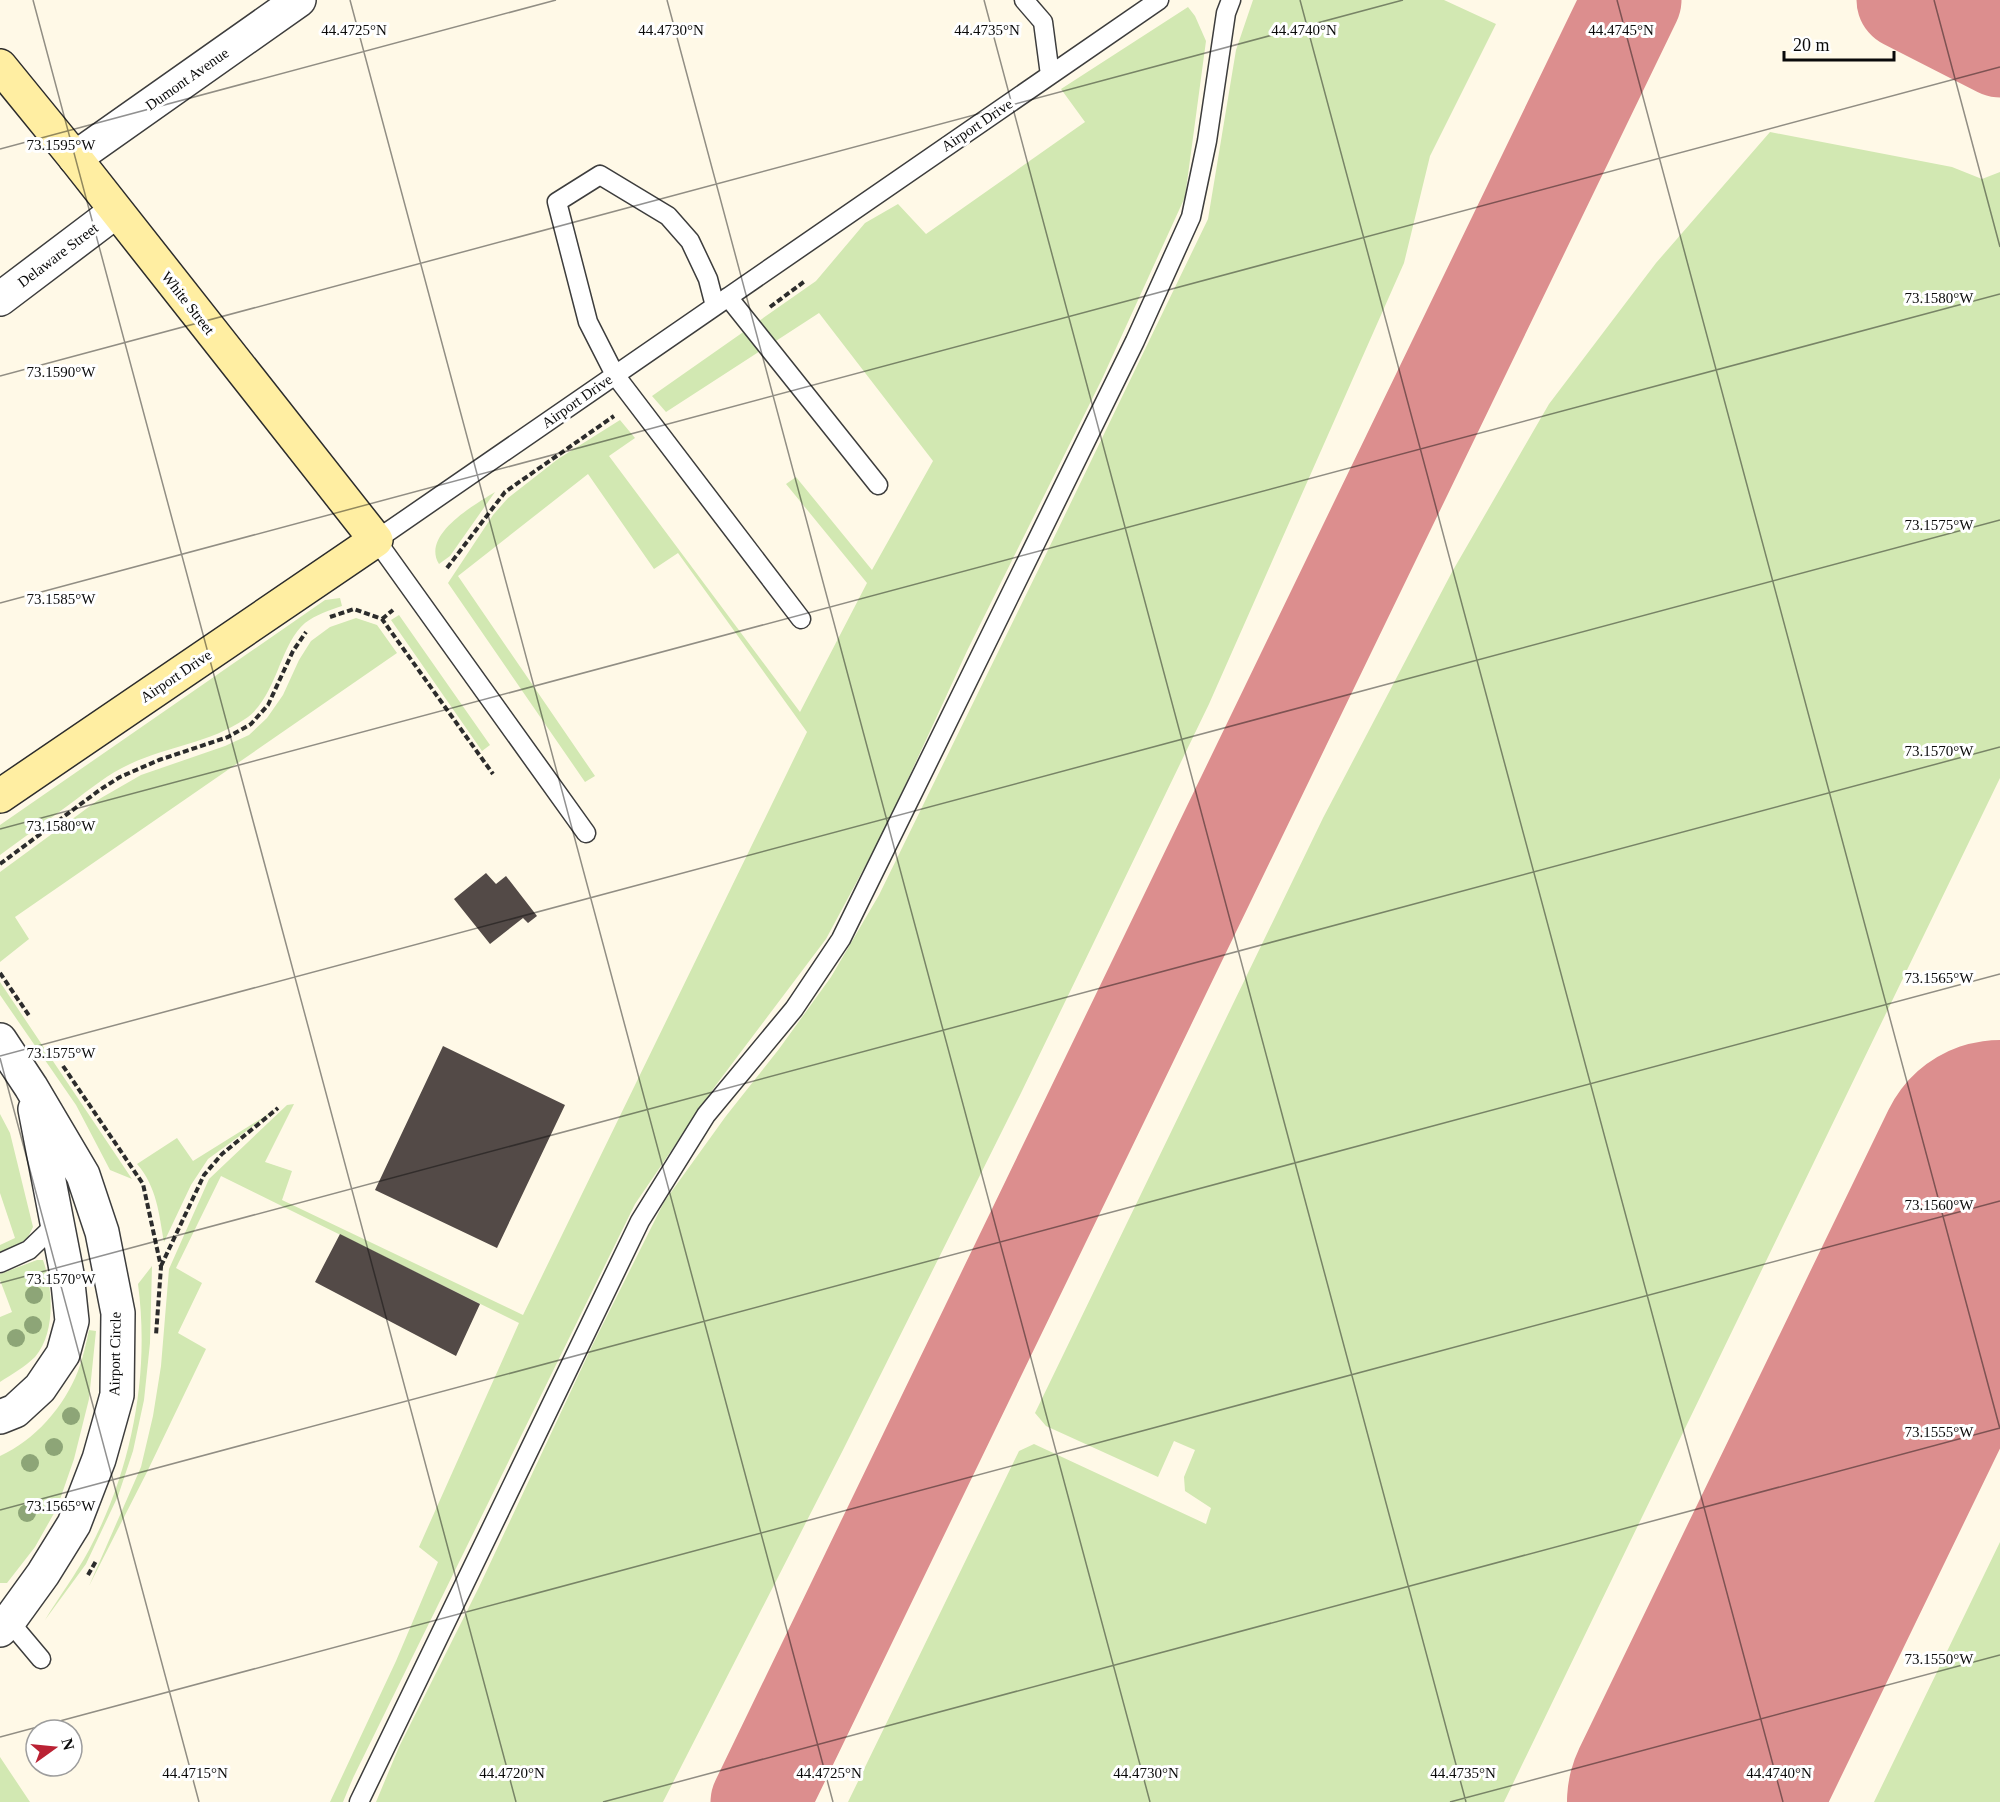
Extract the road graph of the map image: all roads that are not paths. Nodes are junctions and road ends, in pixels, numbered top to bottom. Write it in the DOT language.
graph roads {
  1 [pos="299,0"];
  2 [pos="1024,0"];
  3 [pos="1231,0"];
  4 [pos="1147,4"];
  5 [pos="0,66"];
  6 [pos="1050,75"];
  7 [pos="75,158"];
  8 [pos="115,212"];
  9 [pos="0,299"];
  10 [pos="721,302"];
  11 [pos="615,375"];
  12 [pos="878,485"];
  13 [pos="375,540"];
  14 [pos="801,619"];
  15 [pos="0,796"];
  16 [pos="586,834"];
  17 [pos="0,1040"];
  18 [pos="31,1087"];
  19 [pos="57,1222"];
  20 [pos="0,1263"];
  21 [pos="0,1417"];
  22 [pos="3,1622"];
  23 [pos="40,1659"];
  24 [pos="359,1802"];
  1 -- 7 [label="street, Dumont Avenue"];
  2 -- 6 [label="lane"];
  3 -- 24 [label="lane"];
  4 -- 6 [label="lane, Airport Drive"];
  5 -- 7 [label="main road, White Street"];
  6 -- 10 [label="lane, Airport Drive"];
  7 -- 8 [label="main road, White Street"];
  8 -- 9 [label="street, Delaware Street"];
  8 -- 13 [label="main road, White Street"];
  10 -- 11 [label="lane, Airport Drive"];
  10 -- 11 [label="lane"];
  10 -- 12 [label="lane"];
  11 -- 13 [label="lane, Airport Drive"];
  11 -- 14 [label="lane"];
  13 -- 15 [label="main road, Airport Drive"];
  13 -- 16 [label="lane"];
  17 -- 18 [label="street, Airport Circle"];
  18 -- 19 [label="street"];
  18 -- 22 [label="street, Airport Circle"];
  19 -- 20 [label="lane"];
  19 -- 21 [label="street"];
  22 -- 23 [label="lane"];
}
